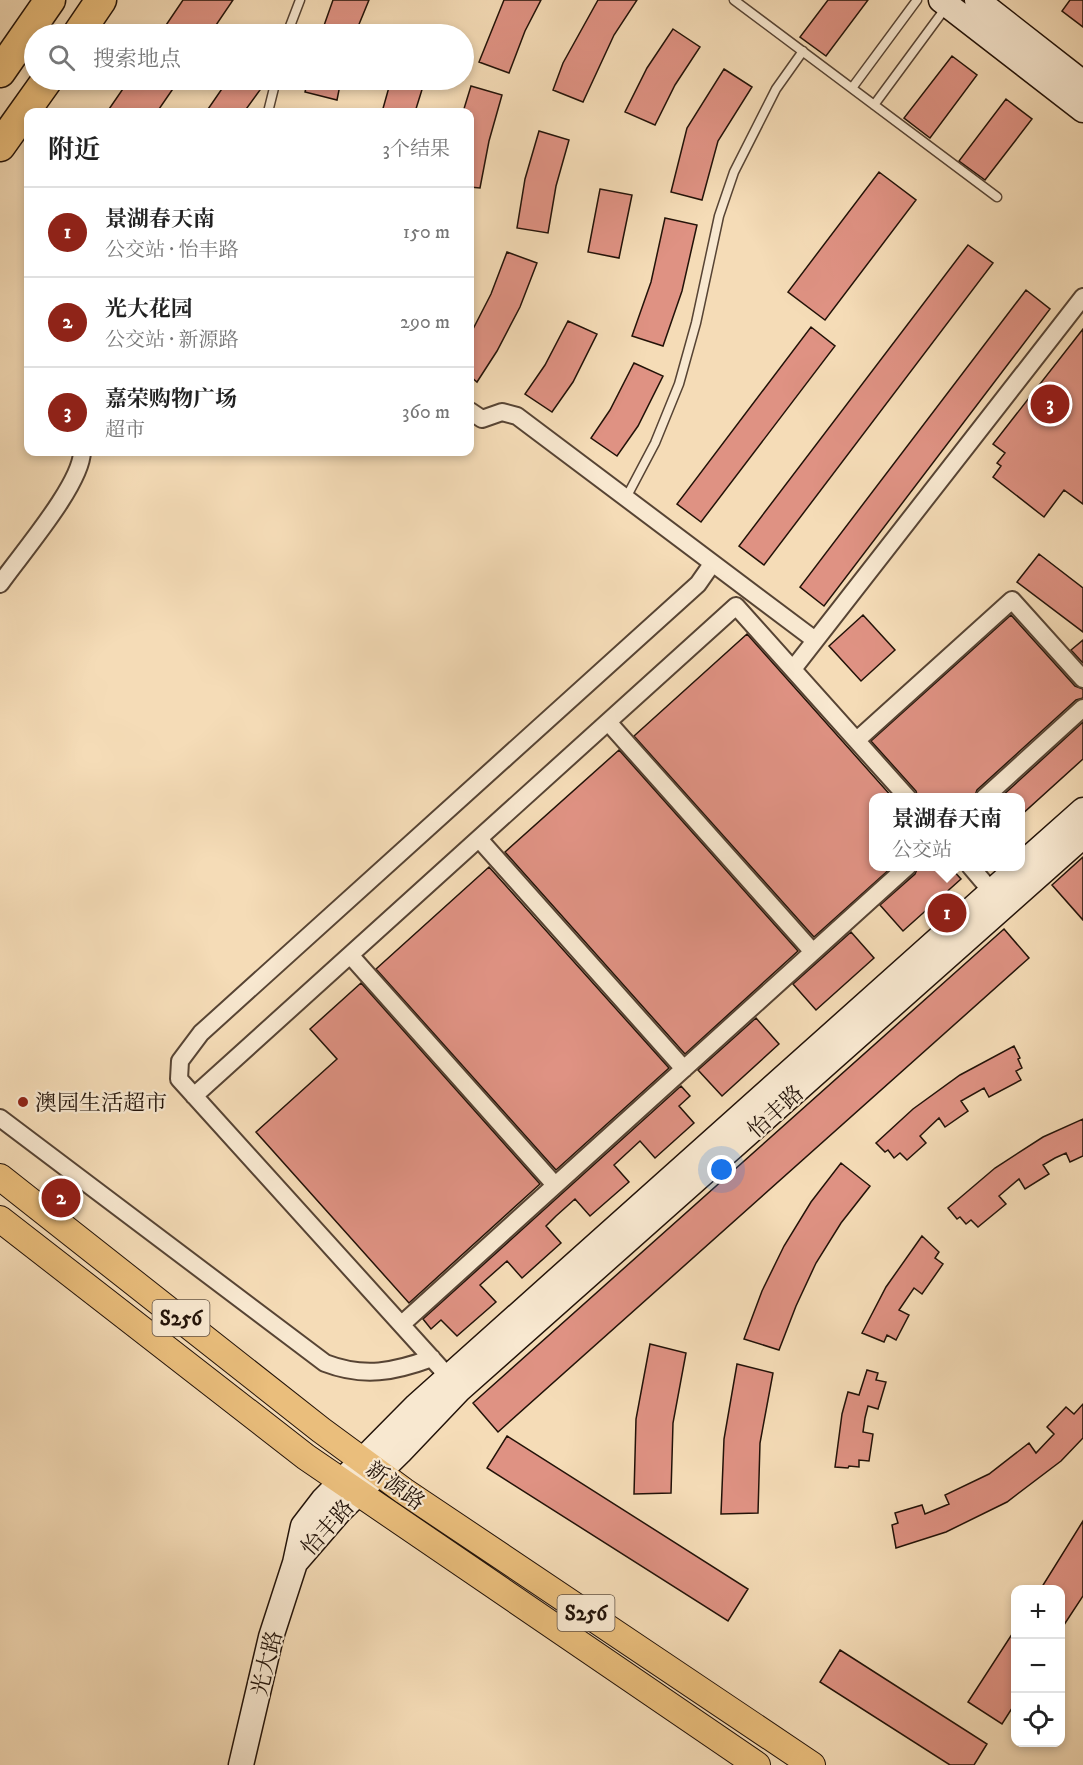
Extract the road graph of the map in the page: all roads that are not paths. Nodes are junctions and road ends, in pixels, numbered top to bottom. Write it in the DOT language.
graph roads {
  1 [pos="50,0"];
  2 [pos="101,0"];
  3 [pos="300,0"];
  4 [pos="734,0"];
  5 [pos="917,0"];
  6 [pos="977,0"];
  7 [pos="947,2"];
  8 [pos="33,24"];
  9 [pos="85,24"];
  10 [pos="291,24"];
  11 [pos="24,37"];
  12 [pos="802,51"];
  13 [pos="0,72"];
  14 [pos="1083,83"];
  15 [pos="852,88"];
  16 [pos="274,90"];
  17 [pos="874,105"];
  18 [pos="269,108"];
  19 [pos="1083,110"];
  20 [pos="24,118"];
  21 [pos="0,146"];
  22 [pos="997,197"];
  23 [pos="1083,297"];
  24 [pos="474,414"];
  25 [pos="82,456"];
  26 [pos="626,498"];
  27 [pos="712,564"];
  28 [pos="0,584"];
  29 [pos="815,640"];
  30 [pos="793,669"];
  31 [pos="1083,679"];
  32 [pos="1083,708"];
  33 [pos="608,722"];
  34 [pos="856,740"];
  35 [pos="904,793"];
  36 [pos="990,793"];
  37 [pos="1083,810"];
  38 [pos="1083,836"];
  39 [pos="479,839"];
  40 [pos="1025,862"];
  41 [pos="904,871"];
  42 [pos="974,871"];
  43 [pos="1017,871"];
  44 [pos="998,899"];
  45 [pos="813,952"];
  46 [pos="350,955"];
  47 [pos="684,1069"];
  48 [pos="194,1096"];
  49 [pos="0,1118"];
  50 [pos="0,1177"];
  51 [pos="555,1185"];
  52 [pos="0,1219"];
  53 [pos="402,1324"];
  54 [pos="432,1358"];
  55 [pos="454,1383"];
  56 [pos="370,1466"];
  57 [pos="349,1488"];
  58 [pos="295,1563"];
  59 [pos="241,1765"];
  60 [pos="757,1765"];
  61 [pos="812,1765"];
  1 -- 8 [label="highway"];
  2 -- 9 [label="highway"];
  3 -- 10 [label="lane"];
  4 -- 12 [label="lane"];
  5 -- 15 [label="lane"];
  6 -- 14 [label="street"];
  7 -- 17 [label="lane"];
  7 -- 19 [label="street"];
  11 -- 13 [label="highway"];
  12 -- 15 [label="lane"];
  12 -- 26 [label="lane"];
  15 -- 17 [label="lane"];
  16 -- 18 [label="lane"];
  17 -- 22 [label="lane"];
  20 -- 21 [label="highway"];
  23 -- 29 [label="street"];
  24 -- 26 [label="street"];
  25 -- 28 [label="street"];
  26 -- 27 [label="street"];
  27 -- 29 [label="street"];
  27 -- 48 [label="street"];
  29 -- 30 [label="street"];
  30 -- 33 [label="street"];
  30 -- 34 [label="street"];
  31 -- 34 [label="street"];
  32 -- 36 [label="street"];
  33 -- 39 [label="street"];
  33 -- 45 [label="street"];
  34 -- 35 [label="street"];
  37 -- 40 [label="street, 怡丰路"];
  38 -- 44 [label="street, 怡丰路"];
  39 -- 46 [label="street"];
  39 -- 47 [label="street"];
  41 -- 45 [label="street"];
  42 -- 44 [label="street"];
  43 -- 44 [label="street, 怡丰路"];
  44 -- 55 [label="street, 怡丰路"];
  45 -- 47 [label="street"];
  46 -- 48 [label="street"];
  46 -- 51 [label="street"];
  47 -- 51 [label="street"];
  48 -- 53 [label="street"];
  49 -- 54 [label="street"];
  50 -- 56 [label="main road, 新源路 / S256"];
  51 -- 53 [label="street"];
  52 -- 57 [label="main road, 新源路 / S256"];
  53 -- 54 [label="street"];
  54 -- 55 [label="street"];
  55 -- 56 [label="street, 怡丰路"];
  56 -- 57 [label="street, 怡丰路"];
  56 -- 61 [label="main road, 新源路 / S256"];
  57 -- 58 [label="street, 怡丰路"];
  57 -- 60 [label="main road, 新源路 / S256"];
  58 -- 59 [label="street, 光大路"];
}
